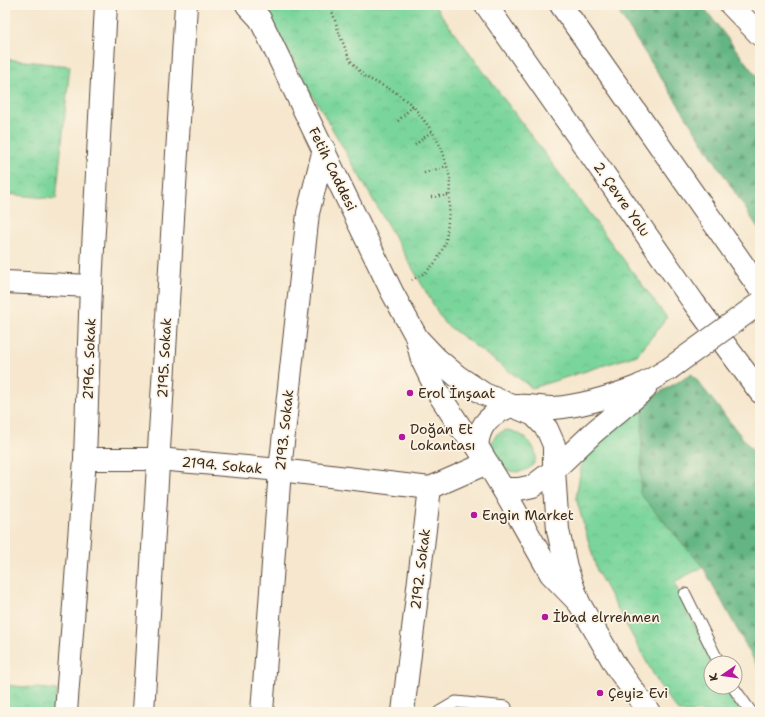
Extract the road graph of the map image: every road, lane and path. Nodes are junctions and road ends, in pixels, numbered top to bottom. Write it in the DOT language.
graph roads {
  1 [pos="106,5"];
  2 [pos="186,5"];
  3 [pos="247,5"];
  4 [pos="330,5"];
  5 [pos="486,5"];
  6 [pos="561,5"];
  7 [pos="731,5"];
  8 [pos="760,36"];
  9 [pos="413,106"];
  10 [pos="398,121"];
  11 [pos="432,131"];
  12 [pos="415,145"];
  13 [pos="324,150"];
  14 [pos="446,166"];
  15 [pos="424,173"];
  16 [pos="449,195"];
  17 [pos="430,197"];
  18 [pos="5,282"];
  19 [pos="92,286"];
  20 [pos="760,289"];
  21 [pos="392,292"];
  22 [pos="760,303"];
  23 [pos="416,336"];
  24 [pos="670,369"];
  25 [pos="760,392"];
  26 [pos="514,407"];
  27 [pos="482,454"];
  28 [pos="85,459"];
  29 [pos="158,459"];
  30 [pos="280,470"];
  31 [pos="554,470"];
  32 [pos="430,488"];
  33 [pos="503,489"];
  34 [pos="685,594"];
  35 [pos="579,603"];
  36 [pos="715,655"];
  37 [pos="739,695"];
  38 [pos="506,707"];
  39 [pos="66,712"];
  40 [pos="143,712"];
  41 [pos="262,712"];
  42 [pos="403,712"];
  43 [pos="439,712"];
  44 [pos="649,712"];
  45 [pos="751,712"];
  1 -- 19 [label="main road, 2196. Sokak"];
  2 -- 29 [label="main road, 2195. Sokak"];
  3 -- 13 [label="main road, Fetih Caddesi"];
  4 -- 9 [label="path"];
  5 -- 25 [label="main road, 2. Çevre Yolu"];
  6 -- 20 [label="main road"];
  7 -- 8 [label="main road"];
  9 -- 10 [label="path"];
  9 -- 11 [label="path"];
  11 -- 12 [label="path"];
  11 -- 14 [label="path"];
  13 -- 21 [label="main road, Fetih Caddesi"];
  13 -- 30 [label="main road, 2193. Sokak"];
  14 -- 15 [label="path"];
  14 -- 16 [label="path"];
  16 -- 17 [label="path"];
  16 -- 21 [label="path"];
  18 -- 19 [label="main road"];
  19 -- 28 [label="main road, 2196. Sokak"];
  21 -- 23 [label="main road, Fetih Caddesi"];
  22 -- 24 [label="main road, bridge"];
  23 -- 26 [label="main road"];
  23 -- 27 [label="main road"];
  24 -- 26 [label="main road"];
  24 -- 31 [label="main road"];
  26 -- 27 [label="main road"];
  26 -- 31 [label="main road"];
  27 -- 32 [label="main road"];
  27 -- 33 [label="main road"];
  28 -- 29 [label="main road, 2194. Sokak"];
  28 -- 39 [label="main road, 2196. Sokak"];
  29 -- 30 [label="main road, 2194. Sokak"];
  29 -- 40 [label="main road, 2195. Sokak"];
  30 -- 32 [label="main road, 2194. Sokak"];
  30 -- 41 [label="main road, 2193. Sokak"];
  31 -- 33 [label="main road"];
  31 -- 35 [label="main road"];
  32 -- 42 [label="main road, 2192. Sokak"];
  33 -- 35 [label="main road"];
  34 -- 36 [label="lane"];
  35 -- 44 [label="main road"];
  37 -- 45 [label="lane"];
  38 -- 43 [label="lane"];
}
